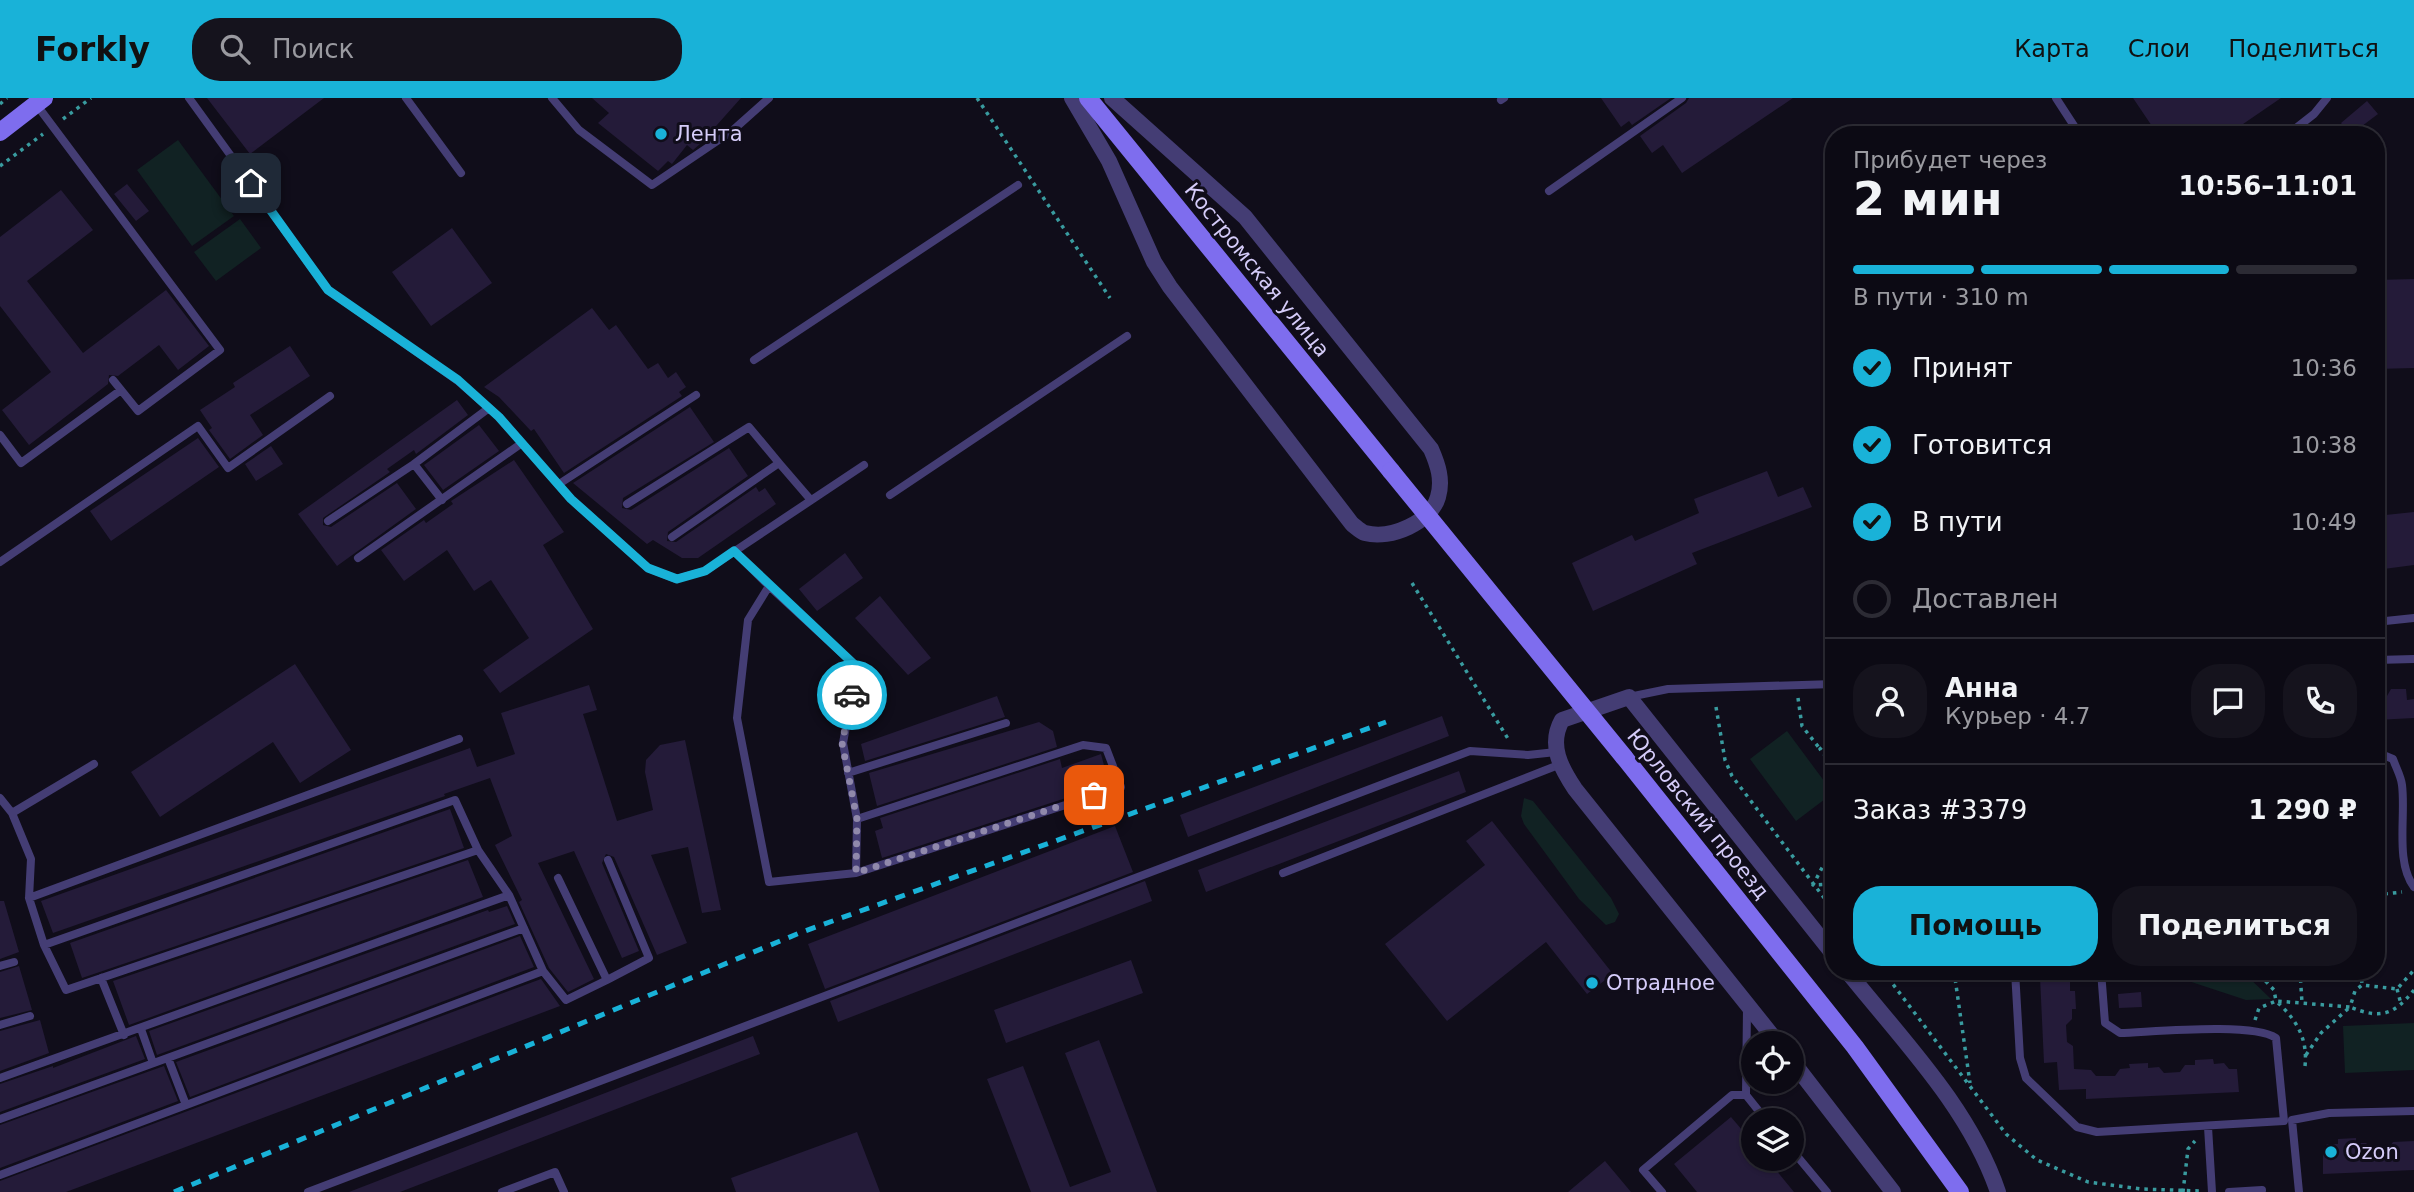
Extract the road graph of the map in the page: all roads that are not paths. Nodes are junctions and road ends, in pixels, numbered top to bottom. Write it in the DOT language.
graph roads {
  1 [pos="189,98"];
  2 [pos="406,98"];
  3 [pos="552,98"];
  4 [pos="769,98"];
  5 [pos="1072,98"];
  6 [pos="1088,98"];
  7 [pos="1112,98"];
  8 [pos="1682,98"];
  9 [pos="2056,98"];
  10 [pos="2327,98"];
  11 [pos="40,101"];
  12 [pos="2074,126"];
  13 [pos="2299,126"];
  14 [pos="0,132"];
  15 [pos="461,173"];
  16 [pos="1018,185"];
  17 [pos="1549,191"];
  18 [pos="1126,336"];
  19 [pos="754,360"];
  20 [pos="113,380"];
  21 [pos="121,390"];
  22 [pos="696,395"];
  23 [pos="330,396"];
  24 [pos="489,408"];
  25 [pos="0,435"];
  26 [pos="522,443"];
  27 [pos="779,463"];
  28 [pos="414,464"];
  29 [pos="864,464"];
  30 [pos="1391,471"];
  31 [pos="559,484"];
  32 [pos="890,495"];
  33 [pos="810,499"];
  34 [pos="442,500"];
  35 [pos="627,504"];
  36 [pos="328,522"];
  37 [pos="672,537"];
  38 [pos="734,551"];
  39 [pos="358,558"];
  40 [pos="0,562"];
  41 [pos="769,586"];
  42 [pos="2414,618"];
  43 [pos="2385,621"];
  44 [pos="2414,659"];
  45 [pos="2385,660"];
  46 [pos="1825,684"];
  47 [pos="1629,697"];
  48 [pos="1006,723"];
  49 [pos="459,739"];
  50 [pos="2385,756"];
  51 [pos="1558,758"];
  52 [pos="94,764"];
  53 [pos="848,773"];
  54 [pos="0,798"];
  55 [pos="12,813"];
  56 [pos="857,819"];
  57 [pos="478,850"];
  58 [pos="608,860"];
  59 [pos="856,873"];
  60 [pos="1283,873"];
  61 [pos="558,878"];
  62 [pos="2410,889"];
  63 [pos="509,895"];
  64 [pos="29,898"];
  65 [pos="524,928"];
  66 [pos="1825,944"];
  67 [pos="44,945"];
  68 [pos="14,962"];
  69 [pos="0,966"];
  70 [pos="542,971"];
  71 [pos="101,978"];
  72 [pos="607,980"];
  73 [pos="1854,980"];
  74 [pos="2016,980"];
  75 [pos="2102,980"];
  76 [pos="1747,1002"];
  77 [pos="30,1016"];
  78 [pos="0,1025"];
  79 [pos="141,1029"];
  80 [pos="1769,1031"];
  81 [pos="124,1035"];
  82 [pos="168,1058"];
  83 [pos="153,1063"];
  84 [pos="1804,1077"];
  85 [pos="0,1078"];
  86 [pos="1746,1095"];
  87 [pos="186,1105"];
  88 [pos="1756,1108"];
  89 [pos="2414,1111"];
  90 [pos="0,1119"];
  91 [pos="2288,1121"];
  92 [pos="2208,1127"];
  93 [pos="1804,1164"];
  94 [pos="0,1175"];
  95 [pos="2262,1190"];
  96 [pos="308,1192"];
  97 [pos="502,1192"];
  98 [pos="564,1192"];
  99 [pos="1662,1192"];
  100 [pos="1827,1192"];
  101 [pos="1892,1192"];
  102 [pos="1960,1192"];
  103 [pos="1998,1192"];
  104 [pos="2209,1192"];
  105 [pos="2229,1192"];
  106 [pos="2299,1192"];
  1 -- 24 [label="lane"];
  2 -- 15 [label="lane"];
  3 -- 4 [label="lane"];
  5 -- 7 [label="street"];
  6 -- 30 [label="main road, Костромская улица"];
  8 -- 17 [label="lane"];
  9 -- 12 [label="lane"];
  10 -- 13 [label="lane"];
  11 -- 14 [label="main road"];
  11 -- 21 [label="lane"];
  16 -- 19 [label="lane"];
  18 -- 32 [label="lane"];
  20 -- 21 [label="lane"];
  21 -- 25 [label="lane"];
  22 -- 31 [label="lane"];
  23 -- 40 [label="lane"];
  24 -- 26 [label="lane"];
  24 -- 28 [label="lane"];
  26 -- 31 [label="lane"];
  26 -- 34 [label="lane"];
  27 -- 33 [label="lane"];
  27 -- 35 [label="lane"];
  27 -- 37 [label="lane"];
  28 -- 34 [label="lane"];
  28 -- 36 [label="lane"];
  29 -- 33 [label="lane"];
  30 -- 102 [label="main road, Юрловский проезд, bridge"];
  31 -- 38 [label="lane"];
  33 -- 38 [label="lane"];
  34 -- 39 [label="lane"];
  38 -- 41 [label="lane"];
  41 -- 53 [label="lane"];
  41 -- 59 [label="lane"];
  42 -- 43 [label="lane"];
  44 -- 45 [label="lane"];
  46 -- 47 [label="lane"];
  47 -- 51 [label="street"];
  47 -- 66 [label="street"];
  48 -- 53 [label="lane"];
  49 -- 64 [label="lane"];
  50 -- 62 [label="lane"];
  51 -- 60 [label="lane"];
  51 -- 76 [label="street"];
  51 -- 96 [label="lane"];
  52 -- 55 [label="lane"];
  53 -- 56 [label="lane"];
  54 -- 55 [label="lane"];
  55 -- 64 [label="lane"];
  56 -- 59 [label="lane"];
  56 -- 59 [label="lane"];
  57 -- 63 [label="lane"];
  57 -- 67 [label="lane"];
  57 -- 71 [label="lane"];
  58 -- 72 [label="lane"];
  61 -- 72 [label="lane"];
  63 -- 65 [label="lane"];
  63 -- 79 [label="lane"];
  64 -- 67 [label="lane"];
  65 -- 70 [label="lane"];
  65 -- 82 [label="lane"];
  67 -- 71 [label="lane"];
  68 -- 69 [label="lane"];
  70 -- 72 [label="lane"];
  70 -- 87 [label="lane"];
  71 -- 81 [label="lane"];
  73 -- 103 [label="street"];
  74 -- 92 [label="lane"];
  75 -- 91 [label="lane"];
  76 -- 80 [label="street"];
  76 -- 86 [label="lane"];
  77 -- 78 [label="lane"];
  79 -- 81 [label="lane"];
  79 -- 83 [label="lane"];
  81 -- 85 [label="lane"];
  82 -- 83 [label="lane"];
  82 -- 87 [label="lane"];
  83 -- 90 [label="lane"];
  84 -- 101 [label="street"];
  86 -- 88 [label="lane"];
  86 -- 99 [label="lane"];
  87 -- 94 [label="lane"];
  89 -- 91 [label="lane"];
  91 -- 92 [label="lane"];
  91 -- 106 [label="lane"];
  92 -- 104 [label="lane"];
  93 -- 100 [label="lane"];
  95 -- 105 [label="lane"];
  97 -- 98 [label="lane"];
}
